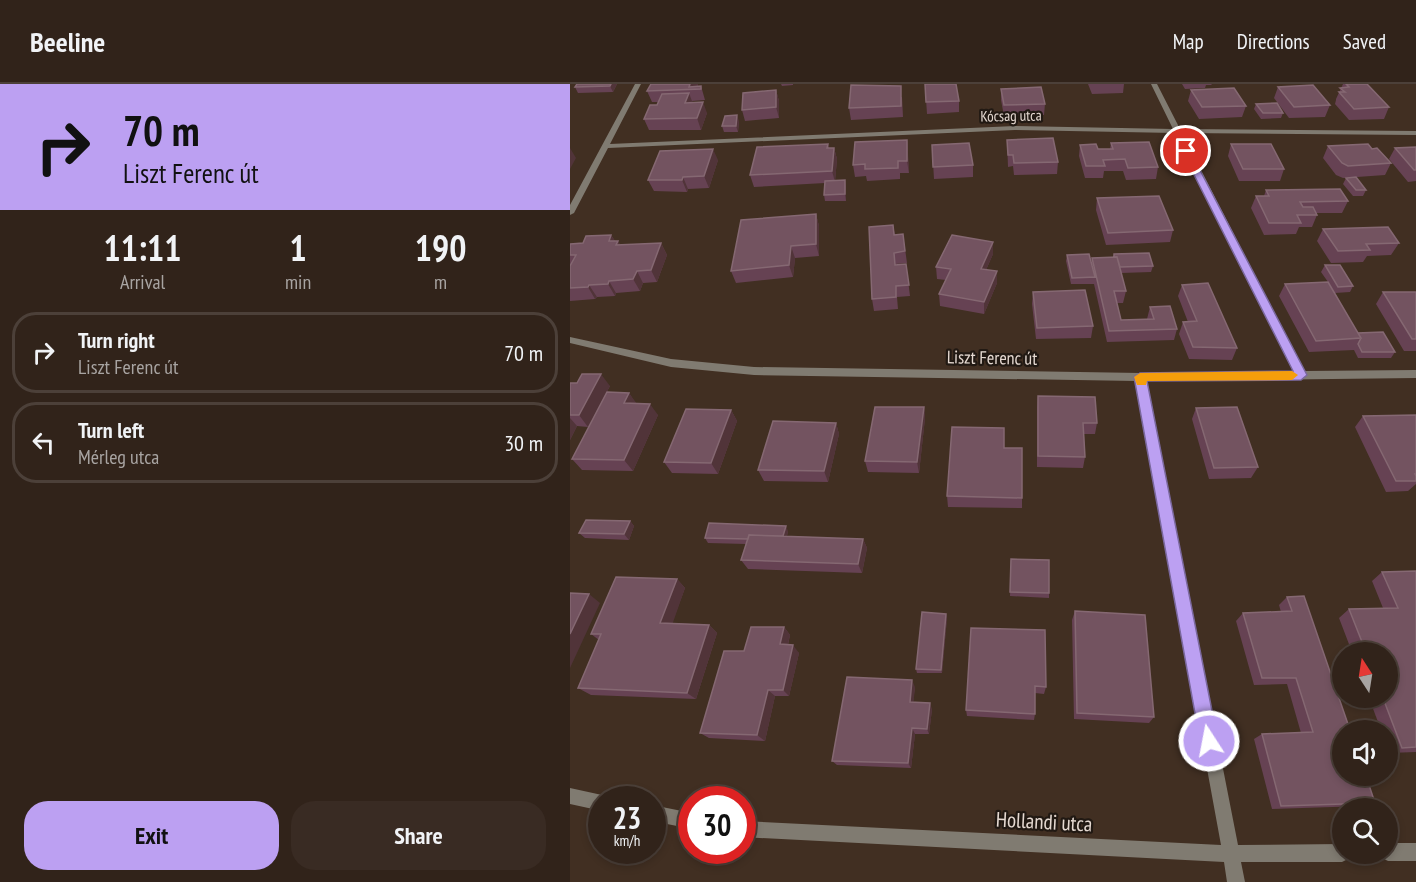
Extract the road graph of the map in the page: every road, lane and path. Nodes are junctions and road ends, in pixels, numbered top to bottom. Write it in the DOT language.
graph roads {
  1 [pos="638,84"];
  2 [pos="1154,84"];
  3 [pos="1176,130"];
  4 [pos="1416,133"];
  5 [pos="606,146"];
  6 [pos="570,213"];
  7 [pos="570,340"];
  8 [pos="1416,374"];
  9 [pos="1301,375"];
  10 [pos="1140,377"];
  11 [pos="570,796"];
  12 [pos="588,800"];
  13 [pos="756,830"];
  14 [pos="1398,852"];
  15 [pos="1416,852"];
  16 [pos="1332,853"];
  17 [pos="1231,854"];
  18 [pos="1236,882"];
  1 -- 5 [label="street"];
  2 -- 3 [label="street"];
  3 -- 4 [label="street, Kócsag utca"];
  3 -- 5 [label="street, Kócsag utca"];
  3 -- 9 [label="street"];
  5 -- 6 [label="street"];
  7 -- 10 [label="street, Liszt Ferenc út"];
  8 -- 9 [label="street, Liszt Ferenc út"];
  9 -- 10 [label="street, Liszt Ferenc út"];
  10 -- 17 [label="street"];
  11 -- 12 [label="street"];
  13 -- 17 [label="street, Hollandi utca"];
  14 -- 15 [label="street"];
  16 -- 17 [label="street, Hollandi utca"];
  17 -- 18 [label="street"];
}
